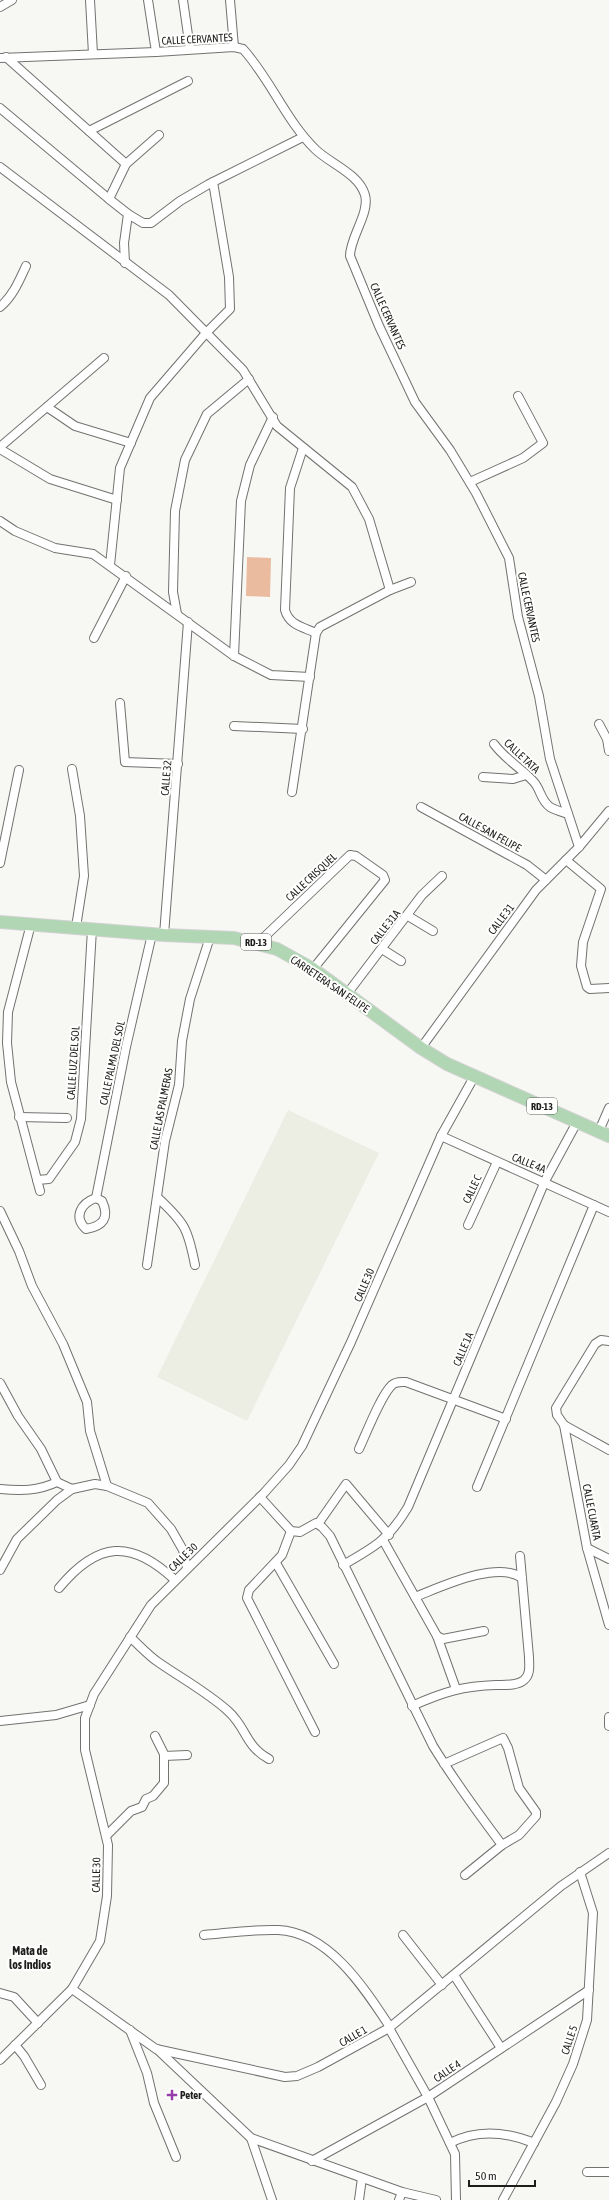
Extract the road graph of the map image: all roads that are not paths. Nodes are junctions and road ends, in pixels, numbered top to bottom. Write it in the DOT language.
graph roads {
  1 [pos="12,0"];
  2 [pos="90,0"];
  3 [pos="148,0"];
  4 [pos="183,0"];
  5 [pos="230,0"];
  6 [pos="0,7"];
  7 [pos="234,46"];
  8 [pos="190,49"];
  9 [pos="156,52"];
  10 [pos="93,54"];
  11 [pos="3,57"];
  12 [pos="188,81"];
  13 [pos="0,108"];
  14 [pos="89,131"];
  15 [pos="159,135"];
  16 [pos="303,137"];
  17 [pos="126,164"];
  18 [pos="0,167"];
  19 [pos="213,182"];
  20 [pos="109,199"];
  21 [pos="128,214"];
  22 [pos="125,263"];
  23 [pos="26,266"];
  24 [pos="0,307"];
  25 [pos="206,333"];
  26 [pos="104,358"];
  27 [pos="249,379"];
  28 [pos="518,396"];
  29 [pos="46,407"];
  30 [pos="273,417"];
  31 [pos="131,443"];
  32 [pos="0,448"];
  33 [pos="303,448"];
  34 [pos="470,482"];
  35 [pos="117,500"];
  36 [pos="0,521"];
  37 [pos="110,565"];
  38 [pos="126,576"];
  39 [pos="411,582"];
  40 [pos="390,590"];
  41 [pos="177,614"];
  42 [pos="188,622"];
  43 [pos="316,633"];
  44 [pos="94,638"];
  45 [pos="234,656"];
  46 [pos="310,677"];
  47 [pos="120,703"];
  48 [pos="599,724"];
  49 [pos="234,726"];
  50 [pos="303,729"];
  51 [pos="494,744"];
  52 [pos="609,751"];
  53 [pos="178,764"];
  54 [pos="72,769"];
  55 [pos="18,770"];
  56 [pos="526,775"];
  57 [pos="483,778"];
  58 [pos="292,792"];
  59 [pos="421,807"];
  60 [pos="609,811"];
  61 [pos="568,814"];
  62 [pos="579,847"];
  63 [pos="566,860"];
  64 [pos="0,863"];
  65 [pos="442,876"];
  66 [pos="546,880"];
  67 [pos="408,916"];
  68 [pos="0,922"];
  69 [pos="31,924"];
  70 [pos="76,927"];
  71 [pos="92,929"];
  72 [pos="433,931"];
  73 [pos="158,934"];
  74 [pos="210,937"];
  75 [pos="258,943"];
  76 [pos="382,949"];
  77 [pos="401,961"];
  78 [pos="313,969"];
  79 [pos="609,988"];
  80 [pos="347,994"];
  81 [pos="421,1048"];
  82 [pos="474,1077"];
  83 [pos="609,1108"];
  84 [pos="19,1117"];
  85 [pos="67,1118"];
  86 [pos="577,1122"];
  87 [pos="604,1134"];
  88 [pos="441,1136"];
  89 [pos="497,1162"];
  90 [pos="38,1180"];
  91 [pos="545,1181"];
  92 [pos="40,1191"];
  93 [pos="96,1198"];
  94 [pos="158,1198"];
  95 [pos="594,1205"];
  96 [pos="0,1211"];
  97 [pos="609,1212"];
  98 [pos="468,1225"];
  99 [pos="147,1265"];
  100 [pos="195,1265"];
  101 [pos="609,1341"];
  102 [pos="0,1383"];
  103 [pos="453,1400"];
  104 [pos="506,1419"];
  105 [pos="564,1425"];
  106 [pos="359,1449"];
  107 [pos="609,1450"];
  108 [pos="57,1482"];
  109 [pos="107,1486"];
  110 [pos="477,1487"];
  111 [pos="0,1488"];
  112 [pos="72,1489"];
  113 [pos="260,1497"];
  114 [pos="318,1524"];
  115 [pos="292,1531"];
  116 [pos="386,1538"];
  117 [pos="587,1548"];
  118 [pos="520,1556"];
  119 [pos="609,1559"];
  120 [pos="276,1563"];
  121 [pos="344,1565"];
  122 [pos="187,1568"];
  123 [pos="0,1570"];
  124 [pos="522,1578"];
  125 [pos="176,1580"];
  126 [pos="59,1588"];
  127 [pos="415,1597"];
  128 [pos="601,1598"];
  129 [pos="609,1602"];
  130 [pos="609,1625"];
  131 [pos="484,1632"];
  132 [pos="437,1636"];
  133 [pos="130,1637"];
  134 [pos="334,1664"];
  135 [pos="456,1689"];
  136 [pos="90,1705"];
  137 [pos="412,1706"];
  138 [pos="609,1717"];
  139 [pos="0,1721"];
  140 [pos="609,1726"];
  141 [pos="315,1732"];
  142 [pos="155,1736"];
  143 [pos="187,1755"];
  144 [pos="164,1756"];
  145 [pos="269,1759"];
  146 [pos="444,1764"];
  147 [pos="106,1836"];
  148 [pos="502,1845"];
  149 [pos="609,1853"];
  150 [pos="580,1872"];
  151 [pos="465,1875"];
  152 [pos="204,1935"];
  153 [pos="403,1936"];
  154 [pos="454,1975"];
  155 [pos="442,1985"];
  156 [pos="72,1989"];
  157 [pos="589,1990"];
  158 [pos="0,1993"];
  159 [pos="38,2023"];
  160 [pos="389,2027"];
  161 [pos="130,2030"];
  162 [pos="15,2046"];
  163 [pos="500,2048"];
  164 [pos="156,2049"];
  165 [pos="0,2060"];
  166 [pos="41,2085"];
  167 [pos="428,2097"];
  168 [pos="251,2138"];
  169 [pos="450,2143"];
  170 [pos="534,2143"];
  171 [pos="176,2157"];
  172 [pos="312,2161"];
  173 [pos="587,2172"];
  174 [pos="609,2172"];
  175 [pos="362,2178"];
  176 [pos="400,2196"];
  177 [pos="272,2200"];
  178 [pos="359,2200"];
  179 [pos="436,2200"];
  180 [pos="456,2200"];
  181 [pos="503,2200"];
  1 -- 6 [label="street"];
  2 -- 10 [label="street"];
  3 -- 9 [label="street"];
  4 -- 8 [label="street"];
  5 -- 7 [label="street"];
  7 -- 8 [label="street, CALLE CERVANTES"];
  7 -- 16 [label="street, CALLE CERVANTES"];
  8 -- 9 [label="street, CALLE CERVANTES"];
  9 -- 10 [label="street, CALLE CERVANTES"];
  10 -- 11 [label="street, CALLE CERVANTES"];
  11 -- 14 [label="street"];
  12 -- 14 [label="street"];
  13 -- 20 [label="street"];
  14 -- 17 [label="street"];
  15 -- 17 [label="street"];
  16 -- 19 [label="street"];
  16 -- 34 [label="street, CALLE CERVANTES"];
  17 -- 20 [label="street"];
  18 -- 22 [label="street"];
  19 -- 21 [label="street"];
  19 -- 25 [label="street"];
  20 -- 21 [label="street"];
  21 -- 22 [label="street"];
  22 -- 25 [label="street"];
  23 -- 24 [label="street"];
  25 -- 27 [label="street"];
  25 -- 31 [label="street"];
  26 -- 29 [label="street"];
  27 -- 30 [label="street"];
  27 -- 41 [label="street"];
  28 -- 34 [label="street"];
  29 -- 31 [label="street"];
  29 -- 32 [label="street"];
  30 -- 33 [label="street"];
  30 -- 45 [label="street"];
  31 -- 35 [label="street"];
  32 -- 35 [label="street"];
  33 -- 40 [label="street"];
  33 -- 43 [label="street"];
  34 -- 61 [label="street, CALLE CERVANTES"];
  35 -- 37 [label="street"];
  36 -- 37 [label="street"];
  37 -- 38 [label="street"];
  38 -- 41 [label="street"];
  38 -- 44 [label="street"];
  39 -- 40 [label="street"];
  40 -- 43 [label="street"];
  41 -- 42 [label="street"];
  42 -- 45 [label="street"];
  42 -- 53 [label="street, CALLE 32"];
  43 -- 46 [label="street"];
  45 -- 46 [label="street"];
  46 -- 50 [label="street"];
  47 -- 53 [label="street"];
  48 -- 52 [label="street"];
  49 -- 50 [label="street"];
  50 -- 58 [label="street"];
  51 -- 56 [label="street, CALLE TATA"];
  53 -- 73 [label="street, CALLE 32"];
  54 -- 70 [label="street"];
  55 -- 64 [label="street"];
  56 -- 57 [label="street"];
  56 -- 61 [label="street, CALLE TATA"];
  59 -- 66 [label="street, CALLE SAN FELIPE"];
  60 -- 62 [label="street, CALLE 31"];
  61 -- 62 [label="street, CALLE CERVANTES"];
  62 -- 63 [label="street, CALLE 31"];
  63 -- 66 [label="street, CALLE 31"];
  63 -- 79 [label="street"];
  65 -- 67 [label="street, CALLE 31A"];
  66 -- 81 [label="street, CALLE 31"];
  67 -- 72 [label="street"];
  67 -- 76 [label="street, CALLE 31A"];
  68 -- 69 [label="main road, CARRETERA SAN FELIPE / RD-13"];
  69 -- 70 [label="main road, CARRETERA SAN FELIPE / RD-13"];
  69 -- 84 [label="street"];
  70 -- 71 [label="main road, CARRETERA SAN FELIPE / RD-13"];
  71 -- 73 [label="main road, CARRETERA SAN FELIPE / RD-13"];
  71 -- 90 [label="street, CALLE LUZ DEL SOL"];
  73 -- 74 [label="main road, CARRETERA SAN FELIPE / RD-13"];
  73 -- 93 [label="street, CALLE PALMA DEL SOL"];
  74 -- 75 [label="main road, CARRETERA SAN FELIPE / RD-13"];
  74 -- 94 [label="street, CALLE LAS PALMERAS"];
  75 -- 78 [label="main road, CARRETERA SAN FELIPE / RD-13"];
  75 -- 78 [label="street, CALLE CRISQUEL"];
  76 -- 77 [label="street"];
  76 -- 80 [label="street, CALLE 31A"];
  78 -- 80 [label="main road, CARRETERA SAN FELIPE / RD-13"];
  80 -- 81 [label="main road, CARRETERA SAN FELIPE / RD-13"];
  81 -- 82 [label="main road, CARRETERA SAN FELIPE / RD-13"];
  82 -- 86 [label="main road, CARRETERA SAN FELIPE / RD-13"];
  82 -- 88 [label="street, CALLE 30"];
  83 -- 87 [label="street"];
  84 -- 85 [label="street"];
  84 -- 90 [label="street"];
  86 -- 87 [label="main road, CARRETERA SAN FELIPE / RD-13"];
  86 -- 91 [label="street, CALLE 1A"];
  88 -- 89 [label="street, CALLE 4A"];
  88 -- 113 [label="street, CALLE 30"];
  89 -- 91 [label="street, CALLE 4A"];
  89 -- 98 [label="street, CALLE C"];
  90 -- 92 [label="street"];
  91 -- 95 [label="street, CALLE 4A"];
  91 -- 103 [label="street, CALLE 1A"];
  94 -- 99 [label="street, CALLE LAS PALMERAS"];
  94 -- 100 [label="street"];
  95 -- 97 [label="street, CALLE 4A"];
  95 -- 104 [label="street"];
  96 -- 109 [label="street"];
  101 -- 105 [label="street, CALLE CUARTA"];
  102 -- 108 [label="street"];
  103 -- 104 [label="street"];
  103 -- 106 [label="street"];
  103 -- 116 [label="street, CALLE 1A"];
  104 -- 110 [label="street"];
  105 -- 107 [label="street"];
  105 -- 117 [label="street, CALLE CUARTA"];
  108 -- 111 [label="street"];
  108 -- 112 [label="street"];
  109 -- 112 [label="street"];
  109 -- 122 [label="street"];
  112 -- 123 [label="street"];
  113 -- 115 [label="street"];
  113 -- 122 [label="street, CALLE 30"];
  114 -- 115 [label="street"];
  114 -- 116 [label="street"];
  114 -- 121 [label="street"];
  115 -- 120 [label="street"];
  116 -- 121 [label="street, CALLE 1A"];
  116 -- 127 [label="street"];
  117 -- 119 [label="street"];
  117 -- 128 [label="street, CALLE CUARTA"];
  118 -- 124 [label="street"];
  120 -- 134 [label="street"];
  120 -- 141 [label="street"];
  121 -- 137 [label="street"];
  122 -- 125 [label="street, CALLE 30"];
  124 -- 127 [label="street"];
  124 -- 135 [label="street"];
  125 -- 126 [label="street"];
  125 -- 133 [label="street, CALLE 30"];
  127 -- 132 [label="street"];
  128 -- 129 [label="street"];
  128 -- 130 [label="street, CALLE CUARTA"];
  131 -- 132 [label="street"];
  132 -- 135 [label="street"];
  133 -- 136 [label="street, CALLE 30"];
  133 -- 145 [label="street"];
  135 -- 137 [label="street"];
  136 -- 139 [label="street"];
  136 -- 147 [label="street, CALLE 30"];
  137 -- 146 [label="street"];
  138 -- 140 [label="street"];
  142 -- 144 [label="street"];
  143 -- 144 [label="street"];
  144 -- 147 [label="street"];
  146 -- 148 [label="street"];
  146 -- 148 [label="street"];
  147 -- 156 [label="street, CALLE 30"];
  148 -- 151 [label="street"];
  149 -- 150 [label="street, CALLE 1"];
  150 -- 154 [label="street, CALLE 1"];
  150 -- 157 [label="street, CALLE 5"];
  152 -- 160 [label="street"];
  153 -- 155 [label="street"];
  154 -- 155 [label="street, CALLE 1"];
  154 -- 163 [label="street"];
  155 -- 160 [label="street, CALLE 1"];
  156 -- 159 [label="street, CALLE 30"];
  156 -- 161 [label="street, CALLE 1"];
  157 -- 163 [label="street, CALLE 4"];
  157 -- 170 [label="street, CALLE 5"];
  158 -- 159 [label="street"];
  159 -- 162 [label="street, CALLE 30"];
  160 -- 164 [label="street, CALLE 1"];
  160 -- 167 [label="street"];
  161 -- 164 [label="street, CALLE 1"];
  161 -- 171 [label="street"];
  162 -- 165 [label="street, CALLE 30"];
  162 -- 166 [label="street"];
  163 -- 167 [label="street, CALLE 4"];
  164 -- 168 [label="street"];
  167 -- 169 [label="street"];
  167 -- 172 [label="street, CALLE 4"];
  168 -- 172 [label="street"];
  168 -- 177 [label="street"];
  169 -- 170 [label="street"];
  169 -- 180 [label="street"];
  170 -- 181 [label="street, CALLE 5"];
  172 -- 175 [label="street"];
  173 -- 174 [label="street"];
  175 -- 176 [label="street"];
  175 -- 178 [label="street"];
  176 -- 179 [label="street"];
}
